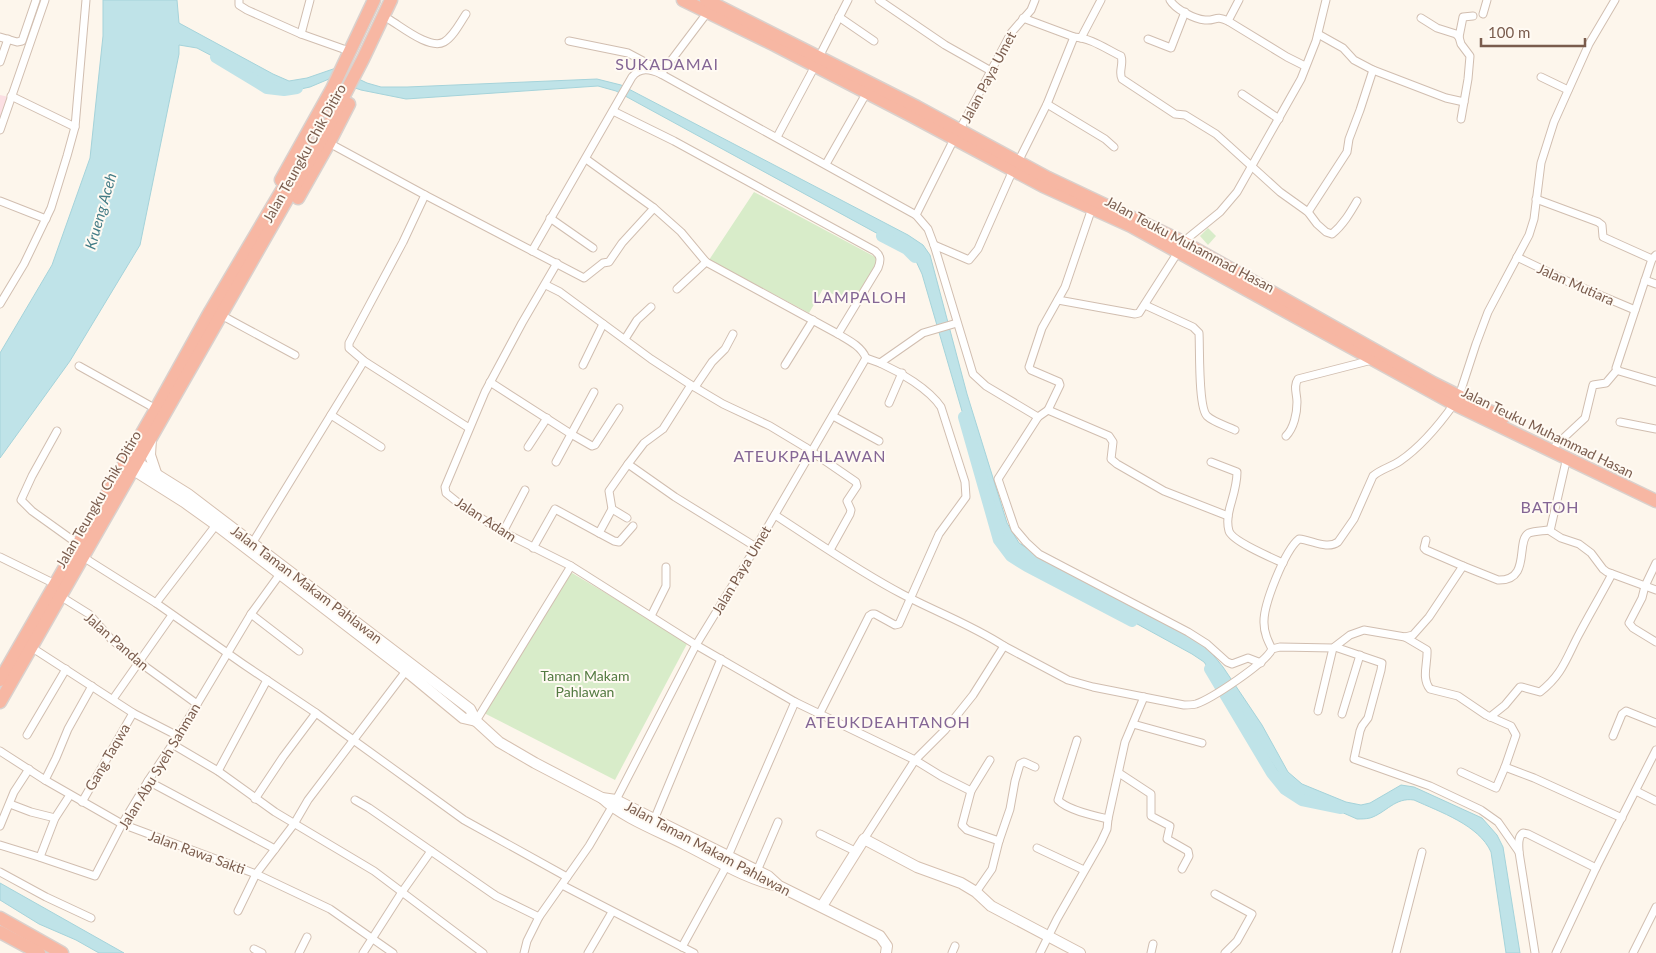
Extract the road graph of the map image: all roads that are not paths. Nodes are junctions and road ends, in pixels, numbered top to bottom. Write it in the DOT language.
graph roads {
  1 [pos="36,0"];
  2 [pos="45,0"];
  3 [pos="86,0"];
  4 [pos="238,0"];
  5 [pos="310,0"];
  6 [pos="374,0"];
  7 [pos="381,0"];
  8 [pos="390,0"];
  9 [pos="399,0"];
  10 [pos="682,0"];
  11 [pos="848,0"];
  12 [pos="879,0"];
  13 [pos="1035,0"];
  14 [pos="1102,0"];
  15 [pos="1170,0"];
  16 [pos="1239,0"];
  17 [pos="1326,0"];
  18 [pos="1487,0"];
  19 [pos="1615,0"];
  20 [pos="711,4"];
  21 [pos="1185,12"];
  22 [pos="466,14"];
  23 [pos="1483,14"];
  24 [pos="1473,16"];
  25 [pos="839,17"];
  26 [pos="1023,18"];
  27 [pos="1421,18"];
  28 [pos="390,20"];
  29 [pos="1228,21"];
  30 [pos="301,34"];
  31 [pos="1318,34"];
  32 [pos="1078,37"];
  33 [pos="1459,37"];
  34 [pos="4,38"];
  35 [pos="1148,39"];
  36 [pos="568,41"];
  37 [pos="874,41"];
  38 [pos="349,51"];
  39 [pos="817,61"];
  40 [pos="0,62"];
  41 [pos="1306,66"];
  42 [pos="1373,70"];
  43 [pos="991,71"];
  44 [pos="662,72"];
  45 [pos="1541,77"];
  46 [pos="1568,90"];
  47 [pos="867,92"];
  48 [pos="1242,94"];
  49 [pos="11,96"];
  50 [pos="1464,102"];
  51 [pos="1047,104"];
  52 [pos="614,108"];
  53 [pos="914,111"];
  54 [pos="1460,119"];
  55 [pos="1279,120"];
  56 [pos="74,127"];
  57 [pos="0,130"];
  58 [pos="957,135"];
  59 [pos="777,137"];
  60 [pos="330,144"];
  61 [pos="1114,147"];
  62 [pos="586,159"];
  63 [pos="826,164"];
  64 [pos="1015,166"];
  65 [pos="1252,167"];
  66 [pos="425,195"];
  67 [pos="1536,199"];
  68 [pos="0,201"];
  69 [pos="1357,201"];
  70 [pos="654,208"];
  71 [pos="1092,208"];
  72 [pos="1308,212"];
  73 [pos="916,215"];
  74 [pos="550,218"];
  75 [pos="46,219"];
  76 [pos="934,245"];
  77 [pos="1180,247"];
  78 [pos="593,248"];
  79 [pos="532,251"];
  80 [pos="1517,257"];
  81 [pos="1654,257"];
  82 [pos="706,262"];
  83 [pos="557,263"];
  84 [pos="1644,280"];
  85 [pos="1656,284"];
  86 [pos="546,285"];
  87 [pos="677,289"];
  88 [pos="229,291"];
  89 [pos="1058,300"];
  90 [pos="0,304"];
  91 [pos="1145,306"];
  92 [pos="651,307"];
  93 [pos="1635,310"];
  94 [pos="224,316"];
  95 [pos="812,320"];
  96 [pos="604,324"];
  97 [pos="956,324"];
  98 [pos="733,334"];
  99 [pos="838,334"];
  100 [pos="625,339"];
  101 [pos="295,355"];
  102 [pos="866,358"];
  103 [pos="1372,360"];
  104 [pos="364,361"];
  105 [pos="880,363"];
  106 [pos="583,365"];
  107 [pos="785,365"];
  108 [pos="80,366"];
  109 [pos="1617,370"];
  110 [pos="902,373"];
  111 [pos="490,382"];
  112 [pos="1656,382"];
  113 [pos="693,386"];
  114 [pos="594,392"];
  115 [pos="1457,400"];
  116 [pos="889,403"];
  117 [pos="619,408"];
  118 [pos="156,409"];
  119 [pos="1048,410"];
  120 [pos="331,415"];
  121 [pos="833,416"];
  122 [pos="1038,417"];
  123 [pos="547,418"];
  124 [pos="1620,422"];
  125 [pos="469,428"];
  126 [pos="1656,429"];
  127 [pos="1235,430"];
  128 [pos="57,431"];
  129 [pos="571,434"];
  130 [pos="1286,436"];
  131 [pos="151,438"];
  132 [pos="879,442"];
  133 [pos="1556,445"];
  134 [pos="381,447"];
  135 [pos="528,447"];
  136 [pos="812,452"];
  137 [pos="1567,457"];
  138 [pos="556,462"];
  139 [pos="1211,462"];
  140 [pos="131,463"];
  141 [pos="628,464"];
  142 [pos="156,473"];
  143 [pos="524,490"];
  144 [pos="1656,493"];
  145 [pos="1656,501"];
  146 [pos="612,509"];
  147 [pos="775,515"];
  148 [pos="1228,516"];
  149 [pos="627,518"];
  150 [pos="216,525"];
  151 [pos="633,526"];
  152 [pos="1549,530"];
  153 [pos="503,532"];
  154 [pos="599,533"];
  155 [pos="1426,540"];
  156 [pos="253,542"];
  157 [pos="78,544"];
  158 [pos="756,547"];
  159 [pos="533,548"];
  160 [pos="830,550"];
  161 [pos="0,557"];
  162 [pos="83,557"];
  163 [pos="1283,563"];
  164 [pos="1656,563"];
  165 [pos="571,566"];
  166 [pos="1463,566"];
  167 [pos="666,567"];
  168 [pos="280,574"];
  169 [pos="1612,574"];
  170 [pos="1645,586"];
  171 [pos="58,590"];
  172 [pos="1656,590"];
  173 [pos="911,598"];
  174 [pos="156,603"];
  175 [pos="172,614"];
  176 [pos="251,614"];
  177 [pos="651,616"];
  178 [pos="1405,638"];
  179 [pos="1656,642"];
  180 [pos="696,645"];
  181 [pos="1004,646"];
  182 [pos="31,647"];
  183 [pos="1334,647"];
  184 [pos="1272,649"];
  185 [pos="299,652"];
  186 [pos="227,653"];
  187 [pos="1360,654"];
  188 [pos="722,659"];
  189 [pos="139,662"];
  190 [pos="1261,663"];
  191 [pos="66,669"];
  192 [pos="406,672"];
  193 [pos="0,680"];
  194 [pos="267,680"];
  195 [pos="92,686"];
  196 [pos="1144,697"];
  197 [pos="113,700"];
  198 [pos="0,702"];
  199 [pos="795,702"];
  200 [pos="197,704"];
  201 [pos="1318,711"];
  202 [pos="316,712"];
  203 [pos="133,713"];
  204 [pos="1342,714"];
  205 [pos="819,715"];
  206 [pos="1490,717"];
  207 [pos="476,721"];
  208 [pos="1656,723"];
  209 [pos="1133,724"];
  210 [pos="27,734"];
  211 [pos="178,736"];
  212 [pos="1613,736"];
  213 [pos="354,739"];
  214 [pos="1078,740"];
  215 [pos="1202,743"];
  216 [pos="172,744"];
  217 [pos="1656,750"];
  218 [pos="0,751"];
  219 [pos="915,760"];
  220 [pos="990,760"];
  221 [pos="1035,767"];
  222 [pos="1506,767"];
  223 [pos="29,769"];
  224 [pos="218,771"];
  225 [pos="1460,772"];
  226 [pos="1119,773"];
  227 [pos="45,780"];
  228 [pos="148,781"];
  229 [pos="971,791"];
  230 [pos="1636,792"];
  231 [pos="70,795"];
  232 [pos="255,799"];
  233 [pos="355,800"];
  234 [pos="1656,801"];
  235 [pos="82,802"];
  236 [pos="613,803"];
  237 [pos="10,804"];
  238 [pos="55,818"];
  239 [pos="1622,818"];
  240 [pos="1108,819"];
  241 [pos="654,820"];
  242 [pos="778,822"];
  243 [pos="122,824"];
  244 [pos="294,824"];
  245 [pos="0,826"];
  246 [pos="673,834"];
  247 [pos="820,834"];
  248 [pos="864,839"];
  249 [pos="999,841"];
  250 [pos="0,846"];
  251 [pos="1038,848"];
  252 [pos="275,849"];
  253 [pos="430,851"];
  254 [pos="856,851"];
  255 [pos="1422,852"];
  256 [pos="1520,852"];
  257 [pos="40,857"];
  258 [pos="728,861"];
  259 [pos="1596,868"];
  260 [pos="1182,869"];
  261 [pos="757,870"];
  262 [pos="1084,870"];
  263 [pos="0,872"];
  264 [pos="256,874"];
  265 [pos="567,877"];
  266 [pos="562,885"];
  267 [pos="779,886"];
  268 [pos="402,892"];
  269 [pos="976,892"];
  270 [pos="1215,894"];
  271 [pos="822,906"];
  272 [pos="1656,907"];
  273 [pos="238,911"];
  274 [pos="612,912"];
  275 [pos="539,917"];
  276 [pos="0,918"];
  277 [pos="91,918"];
  278 [pos="0,932"];
  279 [pos="307,937"];
  280 [pos="1049,937"];
  281 [pos="373,939"];
  282 [pos="1153,944"];
  283 [pos="682,947"];
  284 [pos="39,949"];
  285 [pos="254,949"];
  286 [pos="886,950"];
  287 [pos="55,952"];
  288 [pos="262,953"];
  289 [pos="299,953"];
  290 [pos="363,953"];
  291 [pos="393,953"];
  292 [pos="482,953"];
  293 [pos="524,953"];
  294 [pos="588,953"];
  295 [pos="694,953"];
  296 [pos="1040,953"];
  297 [pos="1080,953"];
  298 [pos="1151,953"];
  299 [pos="1225,953"];
  300 [pos="1396,953"];
  301 [pos="1535,953"];
  302 [pos="1556,953"];
  303 [pos="1633,953"];
  1 -- 34 [label="street"];
  2 -- 49 [label="street"];
  3 -- 56 [label="street"];
  4 -- 30 [label="street"];
  5 -- 30 [label="street"];
  6 -- 38 [label="highway, Jalan Teungku Chik Ditiro"];
  7 -- 88 [label="highway"];
  8 -- 88 [label="highway"];
  9 -- 28 [label="highway, Jalan Teungku Chik Ditiro"];
  10 -- 20 [label="highway, Jalan Teuku Muhammad Hasan"];
  11 -- 25 [label="street"];
  12 -- 43 [label="street"];
  13 -- 26 [label="street, Jalan Paya Umet"];
  14 -- 32 [label="street"];
  15 -- 21 [label="street"];
  16 -- 29 [label="street"];
  17 -- 31 [label="street"];
  18 -- 23 [label="street"];
  19 -- 46 [label="street"];
  20 -- 39 [label="highway, Jalan Teuku Muhammad Hasan"];
  20 -- 44 [label="street"];
  21 -- 29 [label="street"];
  21 -- 35 [label="street"];
  22 -- 28 [label="street"];
  24 -- 33 [label="street"];
  25 -- 37 [label="street"];
  25 -- 39 [label="street"];
  26 -- 32 [label="street"];
  26 -- 43 [label="street, Jalan Paya Umet"];
  27 -- 33 [label="street"];
  28 -- 60 [label="highway, Jalan Teungku Chik Ditiro"];
  29 -- 41 [label="street"];
  30 -- 38 [label="street"];
  31 -- 41 [label="street"];
  31 -- 42 [label="street"];
  32 -- 51 [label="street"];
  32 -- 65 [label="street"];
  33 -- 50 [label="street"];
  34 -- 40 [label="street"];
  36 -- 44 [label="street"];
  38 -- 94 [label="highway, Jalan Teungku Chik Ditiro"];
  39 -- 47 [label="highway, Jalan Teuku Muhammad Hasan"];
  39 -- 53 [label="highway, Jalan Teuku Muhammad Hasan"];
  39 -- 59 [label="street"];
  41 -- 55 [label="street"];
  42 -- 50 [label="street"];
  42 -- 72 [label="street"];
  43 -- 58 [label="street, Jalan Paya Umet"];
  44 -- 52 [label="street"];
  44 -- 59 [label="street"];
  45 -- 46 [label="street"];
  46 -- 67 [label="street"];
  47 -- 53 [label="highway, Jalan Teuku Muhammad Hasan"];
  47 -- 63 [label="street"];
  48 -- 55 [label="street"];
  49 -- 56 [label="street"];
  49 -- 57 [label="street"];
  50 -- 54 [label="street"];
  51 -- 61 [label="street"];
  51 -- 64 [label="street"];
  52 -- 62 [label="street"];
  52 -- 99 [label="street"];
  53 -- 58 [label="highway, Jalan Teuku Muhammad Hasan"];
  55 -- 65 [label="street"];
  56 -- 75 [label="street"];
  58 -- 64 [label="highway, Jalan Teuku Muhammad Hasan"];
  58 -- 73 [label="street, Jalan Paya Umet"];
  59 -- 63 [label="street"];
  60 -- 66 [label="street"];
  60 -- 94 [label="highway, Jalan Teungku Chik Ditiro"];
  62 -- 70 [label="street"];
  62 -- 74 [label="street"];
  63 -- 73 [label="street"];
  64 -- 71 [label="highway, Jalan Teuku Muhammad Hasan"];
  64 -- 76 [label="street"];
  64 -- 77 [label="highway, Jalan Teuku Muhammad Hasan"];
  65 -- 72 [label="street"];
  65 -- 77 [label="street"];
  66 -- 79 [label="street"];
  66 -- 104 [label="street"];
  67 -- 80 [label="street"];
  67 -- 81 [label="street"];
  68 -- 75 [label="street"];
  69 -- 72 [label="street"];
  70 -- 82 [label="street"];
  70 -- 83 [label="street"];
  71 -- 77 [label="highway, Jalan Teuku Muhammad Hasan"];
  71 -- 89 [label="street"];
  73 -- 76 [label="street"];
  74 -- 78 [label="street"];
  74 -- 79 [label="street"];
  75 -- 90 [label="street"];
  76 -- 97 [label="street"];
  77 -- 91 [label="street"];
  77 -- 103 [label="highway, Jalan Teuku Muhammad Hasan"];
  77 -- 115 [label="highway, Jalan Teuku Muhammad Hasan"];
  79 -- 83 [label="street"];
  80 -- 93 [label="street, Jalan Mutiara"];
  80 -- 115 [label="street"];
  81 -- 84 [label="street"];
  82 -- 87 [label="street"];
  82 -- 95 [label="street"];
  83 -- 86 [label="street, Jalan Adam"];
  84 -- 85 [label="street"];
  84 -- 93 [label="street"];
  86 -- 96 [label="street"];
  86 -- 111 [label="street, Jalan Adam"];
  88 -- 94 [label="highway, Jalan Teungku Chik Ditiro"];
  89 -- 91 [label="street"];
  89 -- 119 [label="street"];
  91 -- 127 [label="street"];
  92 -- 100 [label="street"];
  93 -- 109 [label="street"];
  94 -- 101 [label="street"];
  94 -- 118 [label="highway, Jalan Teungku Chik Ditiro"];
  94 -- 131 [label="highway, Jalan Teungku Chik Ditiro"];
  95 -- 99 [label="street"];
  95 -- 107 [label="street"];
  96 -- 100 [label="street"];
  96 -- 106 [label="street"];
  97 -- 105 [label="street"];
  97 -- 122 [label="street"];
  98 -- 113 [label="street"];
  99 -- 102 [label="street"];
  100 -- 113 [label="street"];
  102 -- 105 [label="street"];
  102 -- 121 [label="street, Jalan Paya Umet"];
  103 -- 115 [label="highway, Jalan Teuku Muhammad Hasan"];
  103 -- 130 [label="street"];
  104 -- 120 [label="street"];
  104 -- 125 [label="street"];
  105 -- 110 [label="street"];
  108 -- 118 [label="street"];
  109 -- 112 [label="street"];
  109 -- 133 [label="street"];
  110 -- 116 [label="street"];
  110 -- 173 [label="street"];
  111 -- 123 [label="street"];
  111 -- 125 [label="street, Jalan Adam"];
  113 -- 136 [label="street"];
  113 -- 141 [label="street"];
  114 -- 129 [label="street"];
  115 -- 133 [label="highway, Jalan Teuku Muhammad Hasan"];
  115 -- 137 [label="highway, Jalan Teuku Muhammad Hasan"];
  115 -- 163 [label="street"];
  117 -- 129 [label="street"];
  118 -- 140 [label="highway, Jalan Teungku Chik Ditiro"];
  119 -- 122 [label="street"];
  119 -- 148 [label="street"];
  120 -- 134 [label="street"];
  120 -- 156 [label="street"];
  121 -- 132 [label="street"];
  121 -- 136 [label="street, Jalan Paya Umet"];
  122 -- 190 [label="street"];
  123 -- 129 [label="street"];
  123 -- 135 [label="street"];
  124 -- 126 [label="street"];
  125 -- 153 [label="street, Jalan Adam"];
  128 -- 157 [label="street"];
  129 -- 138 [label="street"];
  131 -- 140 [label="highway, Jalan Teungku Chik Ditiro"];
  131 -- 142 [label="street"];
  133 -- 144 [label="highway, Jalan Teuku Muhammad Hasan"];
  136 -- 147 [label="street, Jalan Paya Umet"];
  136 -- 160 [label="street"];
  137 -- 145 [label="highway, Jalan Teuku Muhammad Hasan"];
  137 -- 152 [label="street"];
  139 -- 148 [label="street"];
  140 -- 142 [label="street, Jalan Taman Makam Pahlawan"];
  140 -- 150 [label="street"];
  140 -- 157 [label="highway, Jalan Teungku Chik Ditiro"];
  140 -- 162 [label="highway, Jalan Teungku Chik Ditiro"];
  141 -- 146 [label="street"];
  141 -- 158 [label="street"];
  142 -- 156 [label="street, Jalan Taman Makam Pahlawan"];
  143 -- 153 [label="street"];
  146 -- 149 [label="street"];
  146 -- 154 [label="street"];
  147 -- 158 [label="street, Jalan Paya Umet"];
  147 -- 160 [label="street"];
  148 -- 163 [label="street"];
  150 -- 168 [label="street"];
  150 -- 174 [label="street"];
  151 -- 154 [label="street"];
  152 -- 166 [label="street"];
  152 -- 169 [label="street"];
  153 -- 159 [label="street, Jalan Adam"];
  154 -- 159 [label="street"];
  155 -- 166 [label="street"];
  156 -- 207 [label="street, Jalan Taman Makam Pahlawan"];
  157 -- 171 [label="highway, Jalan Teungku Chik Ditiro"];
  158 -- 180 [label="street, Jalan Paya Umet"];
  159 -- 165 [label="street, Jalan Adam"];
  160 -- 173 [label="street"];
  161 -- 171 [label="street, Jalan Pandan"];
  162 -- 171 [label="highway, Jalan Teungku Chik Ditiro"];
  162 -- 174 [label="street"];
  163 -- 184 [label="street"];
  164 -- 170 [label="street"];
  165 -- 177 [label="street, Jalan Adam"];
  165 -- 207 [label="street"];
  166 -- 178 [label="street"];
  167 -- 177 [label="street"];
  168 -- 176 [label="street, Jalan Abu Syeh Sahman"];
  168 -- 192 [label="street"];
  169 -- 170 [label="street"];
  169 -- 206 [label="street"];
  170 -- 172 [label="street"];
  170 -- 179 [label="street"];
  171 -- 182 [label="highway, Jalan Teungku Chik Ditiro"];
  171 -- 189 [label="street, Jalan Pandan"];
  171 -- 193 [label="highway, Jalan Teungku Chik Ditiro"];
  173 -- 181 [label="street"];
  173 -- 205 [label="street"];
  174 -- 175 [label="street"];
  175 -- 186 [label="street"];
  175 -- 189 [label="street"];
  176 -- 185 [label="street"];
  176 -- 186 [label="street, Jalan Abu Syeh Sahman"];
  177 -- 180 [label="street, Jalan Adam"];
  178 -- 183 [label="street"];
  178 -- 206 [label="street"];
  180 -- 188 [label="street, Jalan Adam"];
  180 -- 236 [label="street, Jalan Paya Umet"];
  181 -- 196 [label="street"];
  181 -- 219 [label="street"];
  182 -- 191 [label="street"];
  182 -- 198 [label="highway, Jalan Teungku Chik Ditiro"];
  183 -- 184 [label="street"];
  183 -- 187 [label="street"];
  183 -- 201 [label="street"];
  184 -- 190 [label="street"];
  186 -- 194 [label="street"];
  186 -- 200 [label="street, Jalan Abu Syeh Sahman"];
  187 -- 204 [label="street"];
  187 -- 256 [label="street"];
  188 -- 199 [label="street, Jalan Adam"];
  188 -- 241 [label="street"];
  189 -- 197 [label="street"];
  189 -- 200 [label="street, Jalan Pandan"];
  190 -- 196 [label="street"];
  191 -- 195 [label="street"];
  191 -- 210 [label="street"];
  192 -- 207 [label="street, Jalan Taman Makam Pahlawan"];
  192 -- 213 [label="street"];
  194 -- 202 [label="street"];
  194 -- 224 [label="street"];
  195 -- 197 [label="street"];
  195 -- 227 [label="street"];
  196 -- 209 [label="street"];
  197 -- 203 [label="street"];
  199 -- 205 [label="street, Jalan Adam"];
  199 -- 258 [label="street"];
  200 -- 211 [label="street, Jalan Abu Syeh Sahman"];
  202 -- 213 [label="street"];
  202 -- 232 [label="street"];
  203 -- 211 [label="street"];
  203 -- 235 [label="street, Gang Taqwa"];
  205 -- 219 [label="street, Jalan Adam"];
  206 -- 222 [label="street"];
  207 -- 236 [label="street, Jalan Taman Makam Pahlawan"];
  208 -- 212 [label="street"];
  209 -- 215 [label="street"];
  209 -- 226 [label="street"];
  211 -- 216 [label="street, Jalan Abu Syeh Sahman"];
  213 -- 244 [label="street"];
  213 -- 265 [label="street"];
  214 -- 240 [label="street"];
  216 -- 224 [label="street"];
  216 -- 228 [label="street, Jalan Abu Syeh Sahman"];
  217 -- 230 [label="street"];
  218 -- 223 [label="street, Jalan Rawa Sakti"];
  219 -- 229 [label="street, Jalan Adam"];
  219 -- 248 [label="street"];
  220 -- 229 [label="street"];
  221 -- 249 [label="street"];
  222 -- 225 [label="street"];
  222 -- 239 [label="street"];
  223 -- 227 [label="street, Jalan Rawa Sakti"];
  223 -- 237 [label="street"];
  224 -- 232 [label="street"];
  226 -- 240 [label="street"];
  226 -- 260 [label="street"];
  227 -- 231 [label="street, Jalan Rawa Sakti"];
  228 -- 243 [label="street, Jalan Abu Syeh Sahman"];
  228 -- 252 [label="street"];
  229 -- 249 [label="street"];
  230 -- 234 [label="street"];
  230 -- 239 [label="street"];
  231 -- 235 [label="street, Jalan Rawa Sakti"];
  231 -- 238 [label="street"];
  232 -- 244 [label="street"];
  233 -- 253 [label="street"];
  235 -- 243 [label="street, Jalan Rawa Sakti"];
  236 -- 241 [label="street, Jalan Taman Makam Pahlawan"];
  236 -- 246 [label="street"];
  236 -- 265 [label="street, Jalan Paya Umet"];
  237 -- 238 [label="street"];
  237 -- 245 [label="street"];
  238 -- 257 [label="street"];
  239 -- 259 [label="street"];
  240 -- 262 [label="street"];
  241 -- 246 [label="street, Jalan Taman Makam Pahlawan"];
  242 -- 261 [label="street"];
  243 -- 257 [label="street, Jalan Abu Syeh Sahman"];
  243 -- 264 [label="street, Jalan Rawa Sakti"];
  244 -- 252 [label="street"];
  244 -- 268 [label="street"];
  246 -- 258 [label="street, Jalan Taman Makam Pahlawan"];
  247 -- 254 [label="street"];
  248 -- 254 [label="street"];
  248 -- 269 [label="street"];
  249 -- 269 [label="street"];
  250 -- 257 [label="street, Jalan Abu Syeh Sahman"];
  251 -- 262 [label="street"];
  252 -- 264 [label="street"];
  253 -- 268 [label="street"];
  253 -- 275 [label="street"];
  254 -- 271 [label="street"];
  255 -- 300 [label="street"];
  256 -- 259 [label="street"];
  256 -- 301 [label="street"];
  258 -- 261 [label="street, Jalan Taman Makam Pahlawan"];
  258 -- 267 [label="street"];
  258 -- 283 [label="street"];
  259 -- 302 [label="street"];
  261 -- 267 [label="street, Jalan Taman Makam Pahlawan"];
  262 -- 280 [label="street"];
  263 -- 277 [label="street"];
  264 -- 273 [label="street"];
  264 -- 281 [label="street, Jalan Rawa Sakti"];
  265 -- 266 [label="street, Jalan Paya Umet"];
  266 -- 274 [label="street"];
  266 -- 275 [label="street, Jalan Paya Umet"];
  267 -- 271 [label="street, Jalan Taman Makam Pahlawan"];
  268 -- 281 [label="street"];
  268 -- 292 [label="street"];
  269 -- 280 [label="street"];
  270 -- 299 [label="street"];
  271 -- 286 [label="street, Jalan Taman Makam Pahlawan"];
  272 -- 303 [label="street"];
  274 -- 283 [label="street"];
  274 -- 294 [label="street"];
  275 -- 293 [label="street, Jalan Paya Umet"];
  276 -- 284 [label="highway"];
  278 -- 284 [label="highway"];
  279 -- 289 [label="street"];
  280 -- 296 [label="street"];
  280 -- 297 [label="street"];
  281 -- 290 [label="street"];
  281 -- 291 [label="street, Jalan Rawa Sakti"];
  282 -- 298 [label="street"];
  283 -- 295 [label="street"];
  284 -- 287 [label="highway"];
  285 -- 288 [label="street"];
}
